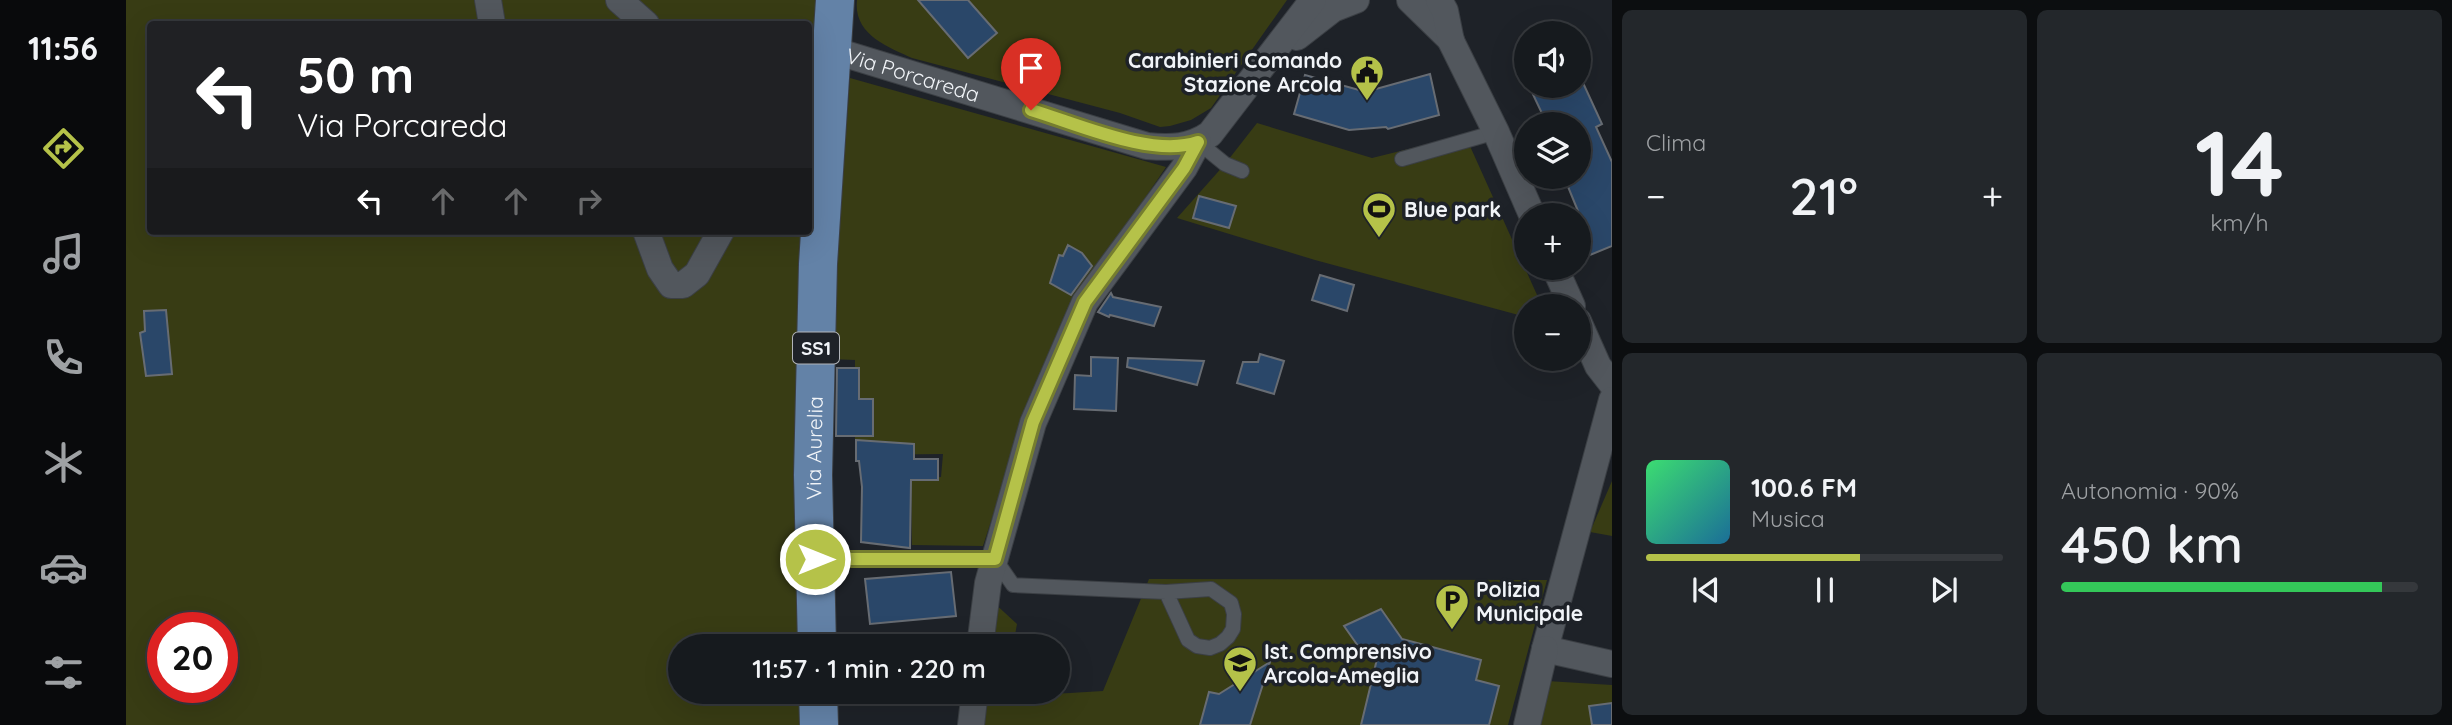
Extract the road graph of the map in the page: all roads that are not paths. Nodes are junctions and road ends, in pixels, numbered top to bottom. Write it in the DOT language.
graph roads {
  1 [pos="488,0"];
  2 [pos="619,0"];
  3 [pos="835,0"];
  4 [pos="1313,0"];
  5 [pos="1356,0"];
  6 [pos="1410,0"];
  7 [pos="1439,0"];
  8 [pos="492,21"];
  9 [pos="643,21"];
  10 [pos="1451,41"];
  11 [pos="832,50"];
  12 [pos="1270,57"];
  13 [pos="812,85"];
  14 [pos="1496,132"];
  15 [pos="1198,142"];
  16 [pos="1402,159"];
  17 [pos="1242,171"];
  18 [pos="1527,203"];
  19 [pos="647,235"];
  20 [pos="719,235"];
  21 [pos="1591,350"];
  22 [pos="1612,384"];
  23 [pos="1612,400"];
  24 [pos="815,559"];
  25 [pos="995,559"];
  26 [pos="1166,592"];
  27 [pos="817,634"];
  28 [pos="982,634"];
  29 [pos="1545,649"];
  30 [pos="1612,664"];
  31 [pos="818,704"];
  32 [pos="973,704"];
  33 [pos="819,725"];
  34 [pos="971,725"];
  35 [pos="1527,725"];
  1 -- 8 [label="street"];
  2 -- 9 [label="street"];
  3 -- 11 [label="main road, Via Aurelia / SS1"];
  4 -- 12 [label="street"];
  5 -- 12 [label="street"];
  6 -- 10 [label="street"];
  7 -- 10 [label="street"];
  10 -- 14 [label="street"];
  11 -- 13 [label="street"];
  11 -- 15 [label="street, Via Porcareda"];
  11 -- 24 [label="main road, Via Aurelia / SS1"];
  12 -- 15 [label="street"];
  14 -- 16 [label="lane"];
  14 -- 18 [label="street"];
  15 -- 17 [label="lane"];
  15 -- 25 [label="street"];
  19 -- 20 [label="street"];
  21 -- 22 [label="street"];
  23 -- 29 [label="street"];
  24 -- 25 [label="lane"];
  24 -- 27 [label="main road, Via Aurelia / SS1"];
  25 -- 26 [label="lane"];
  25 -- 28 [label="street"];
  26 -- 26 [label="lane"];
  29 -- 30 [label="street"];
  29 -- 35 [label="street"];
  31 -- 33 [label="main road"];
  32 -- 34 [label="street"];
}
